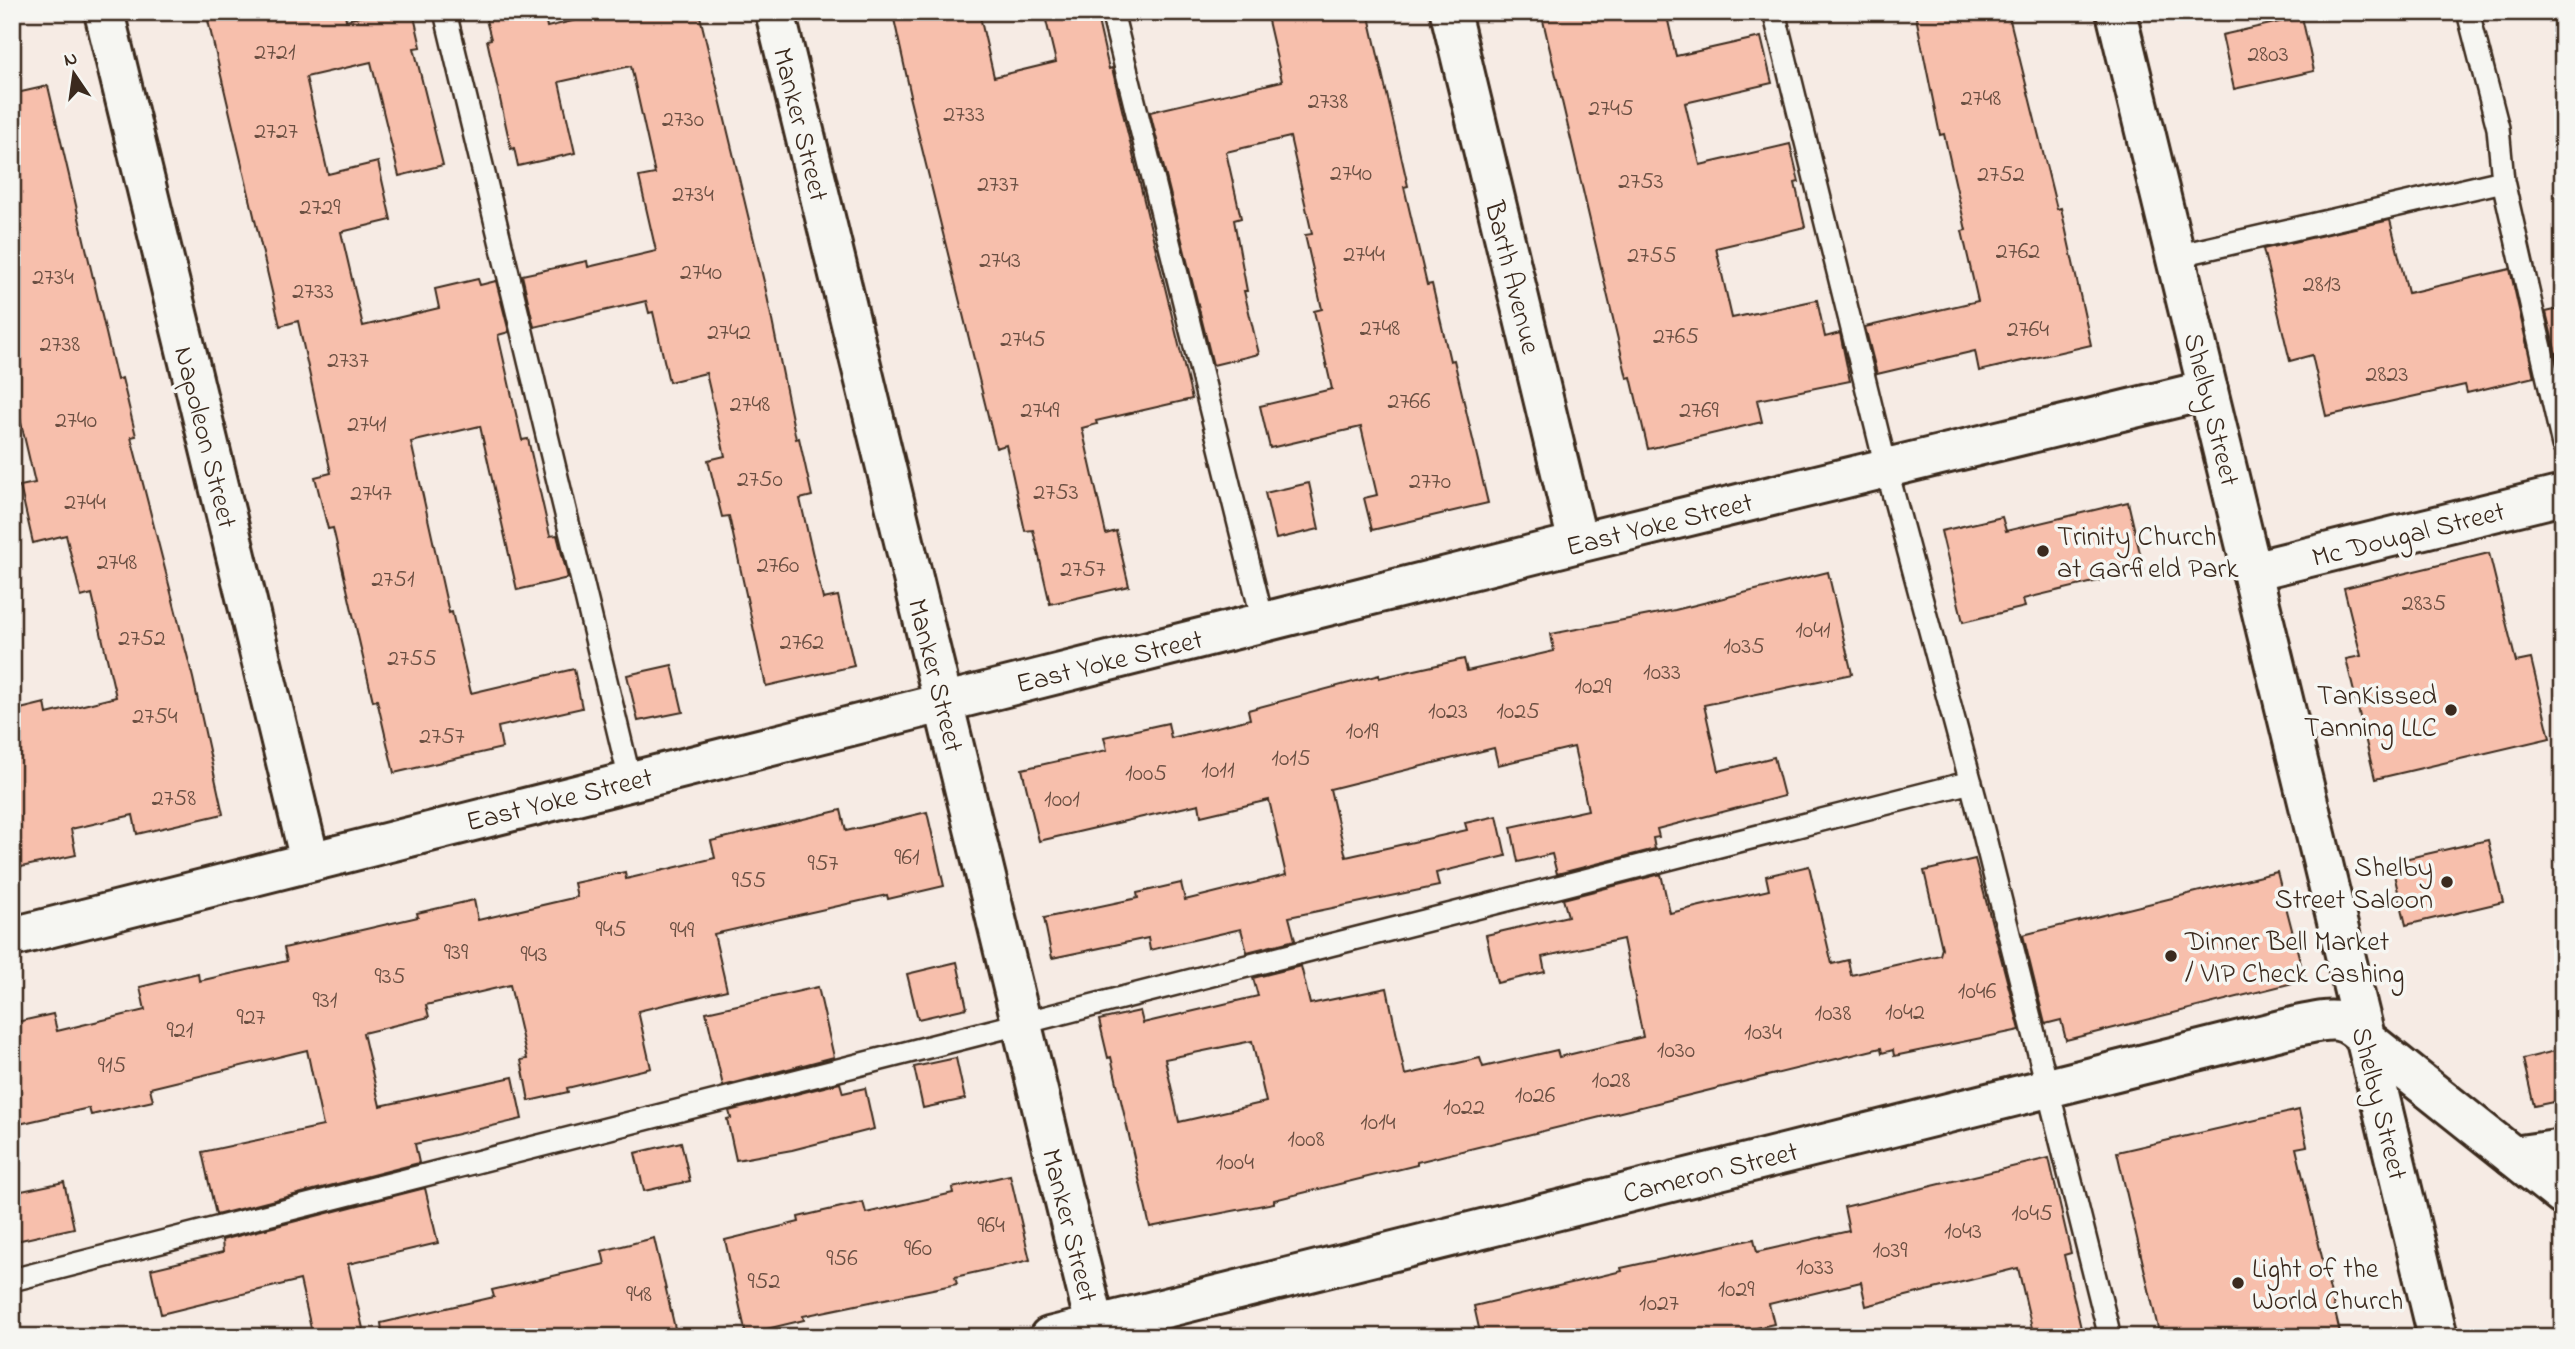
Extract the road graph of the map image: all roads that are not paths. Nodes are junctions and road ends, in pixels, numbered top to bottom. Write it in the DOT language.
graph roads {
  1 [pos="104,12"];
  2 [pos="445,12"];
  3 [pos="775,12"];
  4 [pos="1112,12"];
  5 [pos="1450,12"];
  6 [pos="1774,12"];
  7 [pos="2116,12"];
  8 [pos="2468,12"];
  9 [pos="2503,181"];
  10 [pos="2176,257"];
  11 [pos="2208,390"];
  12 [pos="2563,445"];
  13 [pos="1886,467"];
  14 [pos="2563,495"];
  15 [pos="1578,542"];
  16 [pos="2252,571"];
  17 [pos="1264,621"];
  18 [pos="943,703"];
  19 [pos="630,780"];
  20 [pos="1971,782"];
  21 [pos="310,861"];
  22 [pos="12,937"];
  23 [pos="1021,1023"];
  24 [pos="2366,1039"];
  25 [pos="2049,1087"];
  26 [pos="2563,1149"];
  27 [pos="2513,1156"];
  28 [pos="2563,1196"];
  29 [pos="12,1280"];
  30 [pos="1096,1331"];
  31 [pos="1049,1337"];
  32 [pos="2110,1337"];
  33 [pos="2438,1337"];
  1 -- 21 [label="street, Napoleon Street"];
  2 -- 19 [label="lane"];
  3 -- 18 [label="street, Manker Street"];
  4 -- 17 [label="lane"];
  5 -- 15 [label="street, Barth Avenue"];
  6 -- 13 [label="lane"];
  7 -- 10 [label="street, Shelby Street"];
  8 -- 9 [label="lane"];
  9 -- 10 [label="lane"];
  9 -- 12 [label="lane"];
  10 -- 11 [label="street, Shelby Street"];
  11 -- 13 [label="street, East Yoke Street"];
  11 -- 16 [label="street, Shelby Street"];
  13 -- 15 [label="street, East Yoke Street"];
  13 -- 20 [label="lane"];
  14 -- 16 [label="street, Mc Dougal Street"];
  15 -- 17 [label="street, East Yoke Street"];
  16 -- 24 [label="street, Shelby Street"];
  17 -- 18 [label="street, East Yoke Street"];
  18 -- 19 [label="street, East Yoke Street"];
  18 -- 23 [label="street, Manker Street"];
  19 -- 21 [label="street, East Yoke Street"];
  20 -- 23 [label="lane"];
  20 -- 25 [label="lane"];
  21 -- 22 [label="street, East Yoke Street"];
  23 -- 29 [label="lane"];
  23 -- 30 [label="street, Manker Street"];
  24 -- 25 [label="street, Cameron Street"];
  24 -- 27 [label="street, Cameron Street"];
  24 -- 33 [label="street, Shelby Street"];
  25 -- 30 [label="street, Cameron Street"];
  25 -- 32 [label="lane"];
  26 -- 27 [label="street"];
  27 -- 28 [label="street, Cameron Street"];
  30 -- 31 [label="street, Cameron Street"];
}
